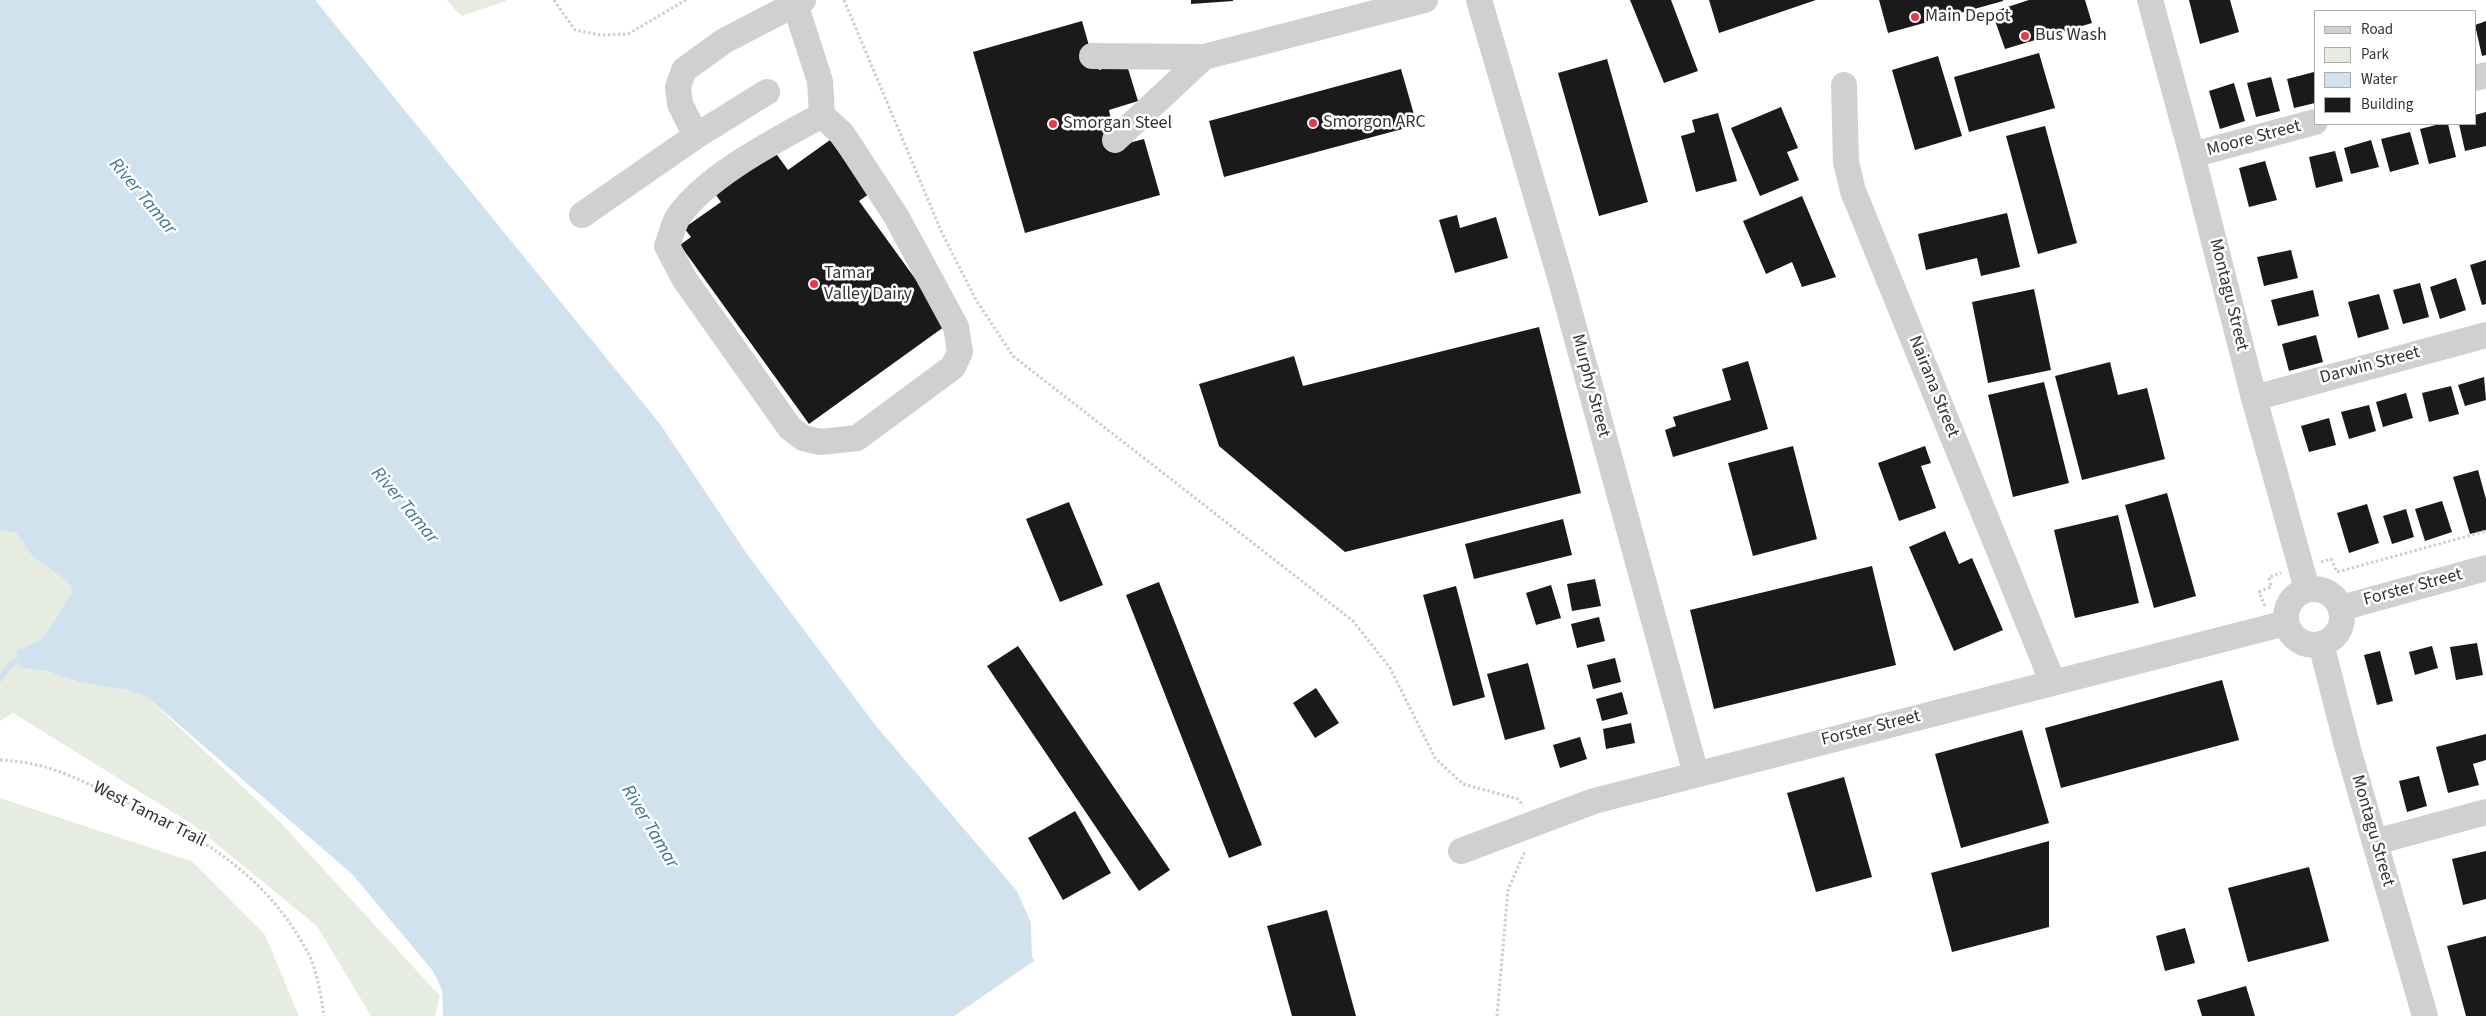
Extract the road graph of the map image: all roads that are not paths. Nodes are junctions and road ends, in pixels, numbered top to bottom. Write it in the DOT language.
graph roads {
  1 [pos="1425,0"];
  2 [pos="1478,0"];
  3 [pos="2150,0"];
  4 [pos="799,2"];
  5 [pos="1092,56"];
  6 [pos="1204,57"];
  7 [pos="1844,85"];
  8 [pos="767,92"];
  9 [pos="822,116"];
  10 [pos="2314,122"];
  11 [pos="696,136"];
  12 [pos="1115,140"];
  13 [pos="2192,156"];
  14 [pos="582,215"];
  15 [pos="2486,334"];
  16 [pos="2254,398"];
  17 [pos="2486,568"];
  18 [pos="2307,589"];
  19 [pos="2341,608"];
  20 [pos="2286,623"];
  21 [pos="2321,644"];
  22 [pos="2053,683"];
  23 [pos="1696,774"];
  24 [pos="2486,812"];
  25 [pos="2375,842"];
  26 [pos="1461,851"];
  27 [pos="2424,1016"];
  1 -- 6 [label="street"];
  2 -- 23 [label="street, Murphy Street"];
  3 -- 13 [label="street, Montagu Street"];
  4 -- 9 [label="street"];
  4 -- 11 [label="street"];
  5 -- 6 [label="street"];
  6 -- 12 [label="street"];
  7 -- 22 [label="street, Nairana Street"];
  8 -- 11 [label="street"];
  9 -- 9 [label="street"];
  10 -- 13 [label="street, Moore Street"];
  11 -- 14 [label="street"];
  13 -- 16 [label="street, Montagu Street"];
  15 -- 16 [label="street, Darwin Street"];
  16 -- 18 [label="street, Montagu Street"];
  17 -- 19 [label="street, Forster Street"];
  18 -- 19 [label="street"];
  18 -- 20 [label="street"];
  19 -- 21 [label="street"];
  20 -- 21 [label="street"];
  20 -- 22 [label="street, Forster Street"];
  21 -- 25 [label="street, Montagu Street"];
  22 -- 23 [label="street, Forster Street"];
  23 -- 26 [label="street, Forster Street"];
  24 -- 25 [label="street"];
  25 -- 27 [label="street, Montagu Street"];
}
